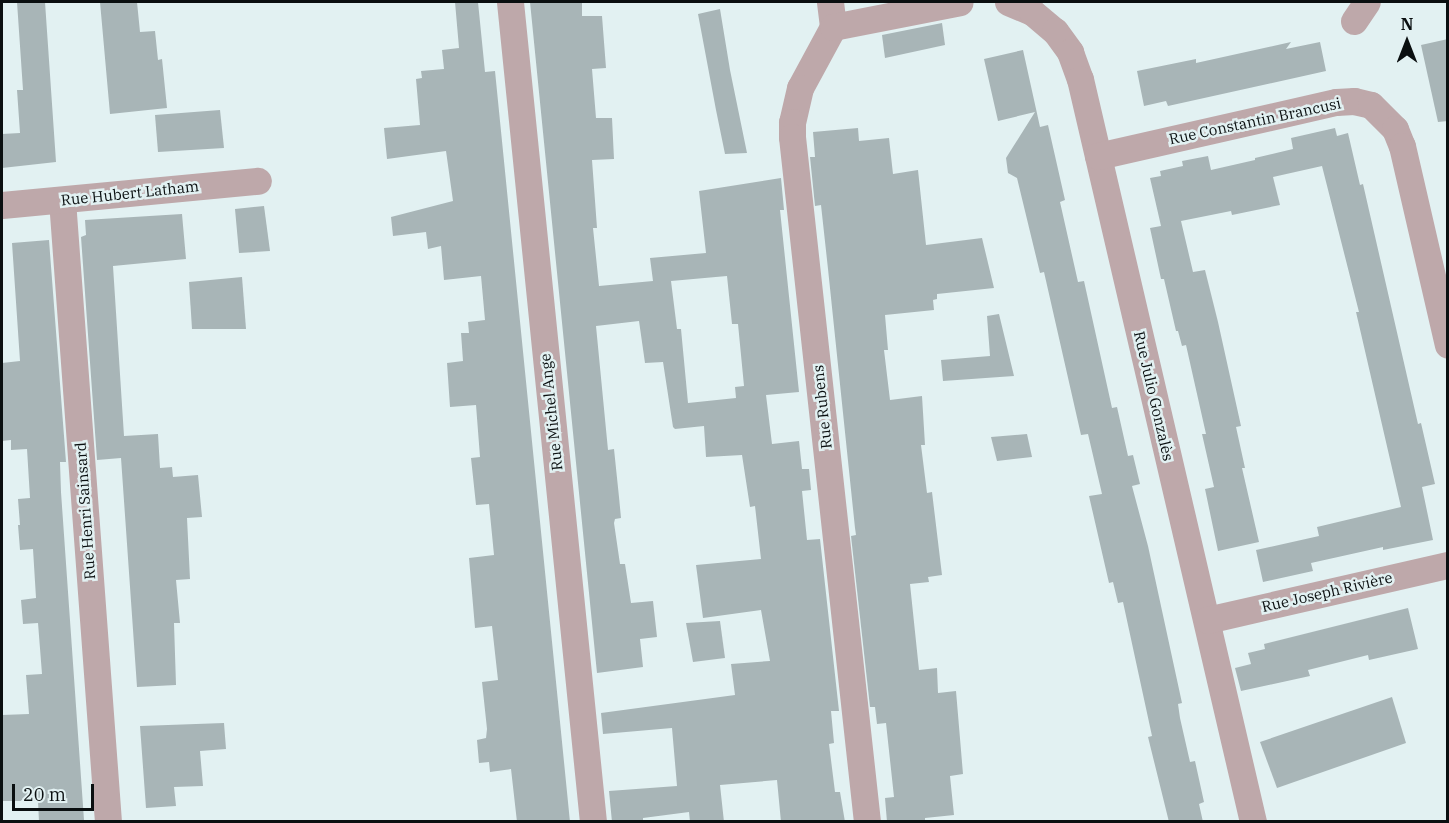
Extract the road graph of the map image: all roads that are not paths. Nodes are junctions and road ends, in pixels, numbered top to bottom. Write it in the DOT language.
graph roads {
  1 [pos="510,2"];
  2 [pos="960,2"];
  3 [pos="1008,2"];
  4 [pos="832,14"];
  5 [pos="1098,156"];
  6 [pos="258,181"];
  7 [pos="62,200"];
  8 [pos="2,205"];
  9 [pos="1448,345"];
  10 [pos="1448,565"];
  11 [pos="1207,620"];
  12 [pos="108,822"];
  13 [pos="593,822"];
  14 [pos="867,822"];
  15 [pos="1252,822"];
  1 -- 13 [label="street, Rue Michel Ange"];
  2 -- 4 [label="street"];
  3 -- 5 [label="street, Rue Julio Gonzalès"];
  4 -- 14 [label="street, Rue Rubens"];
  5 -- 9 [label="street, Rue Constantin Brancusi"];
  5 -- 11 [label="street, Rue Julio Gonzalès"];
  6 -- 7 [label="street, Rue Hubert Latham"];
  7 -- 8 [label="street, Rue Hubert Latham"];
  7 -- 12 [label="street, Rue Henri Sainsard"];
  10 -- 11 [label="street, Rue Joseph Rivière"];
  11 -- 15 [label="street, Rue Julio Gonzalès"];
}
